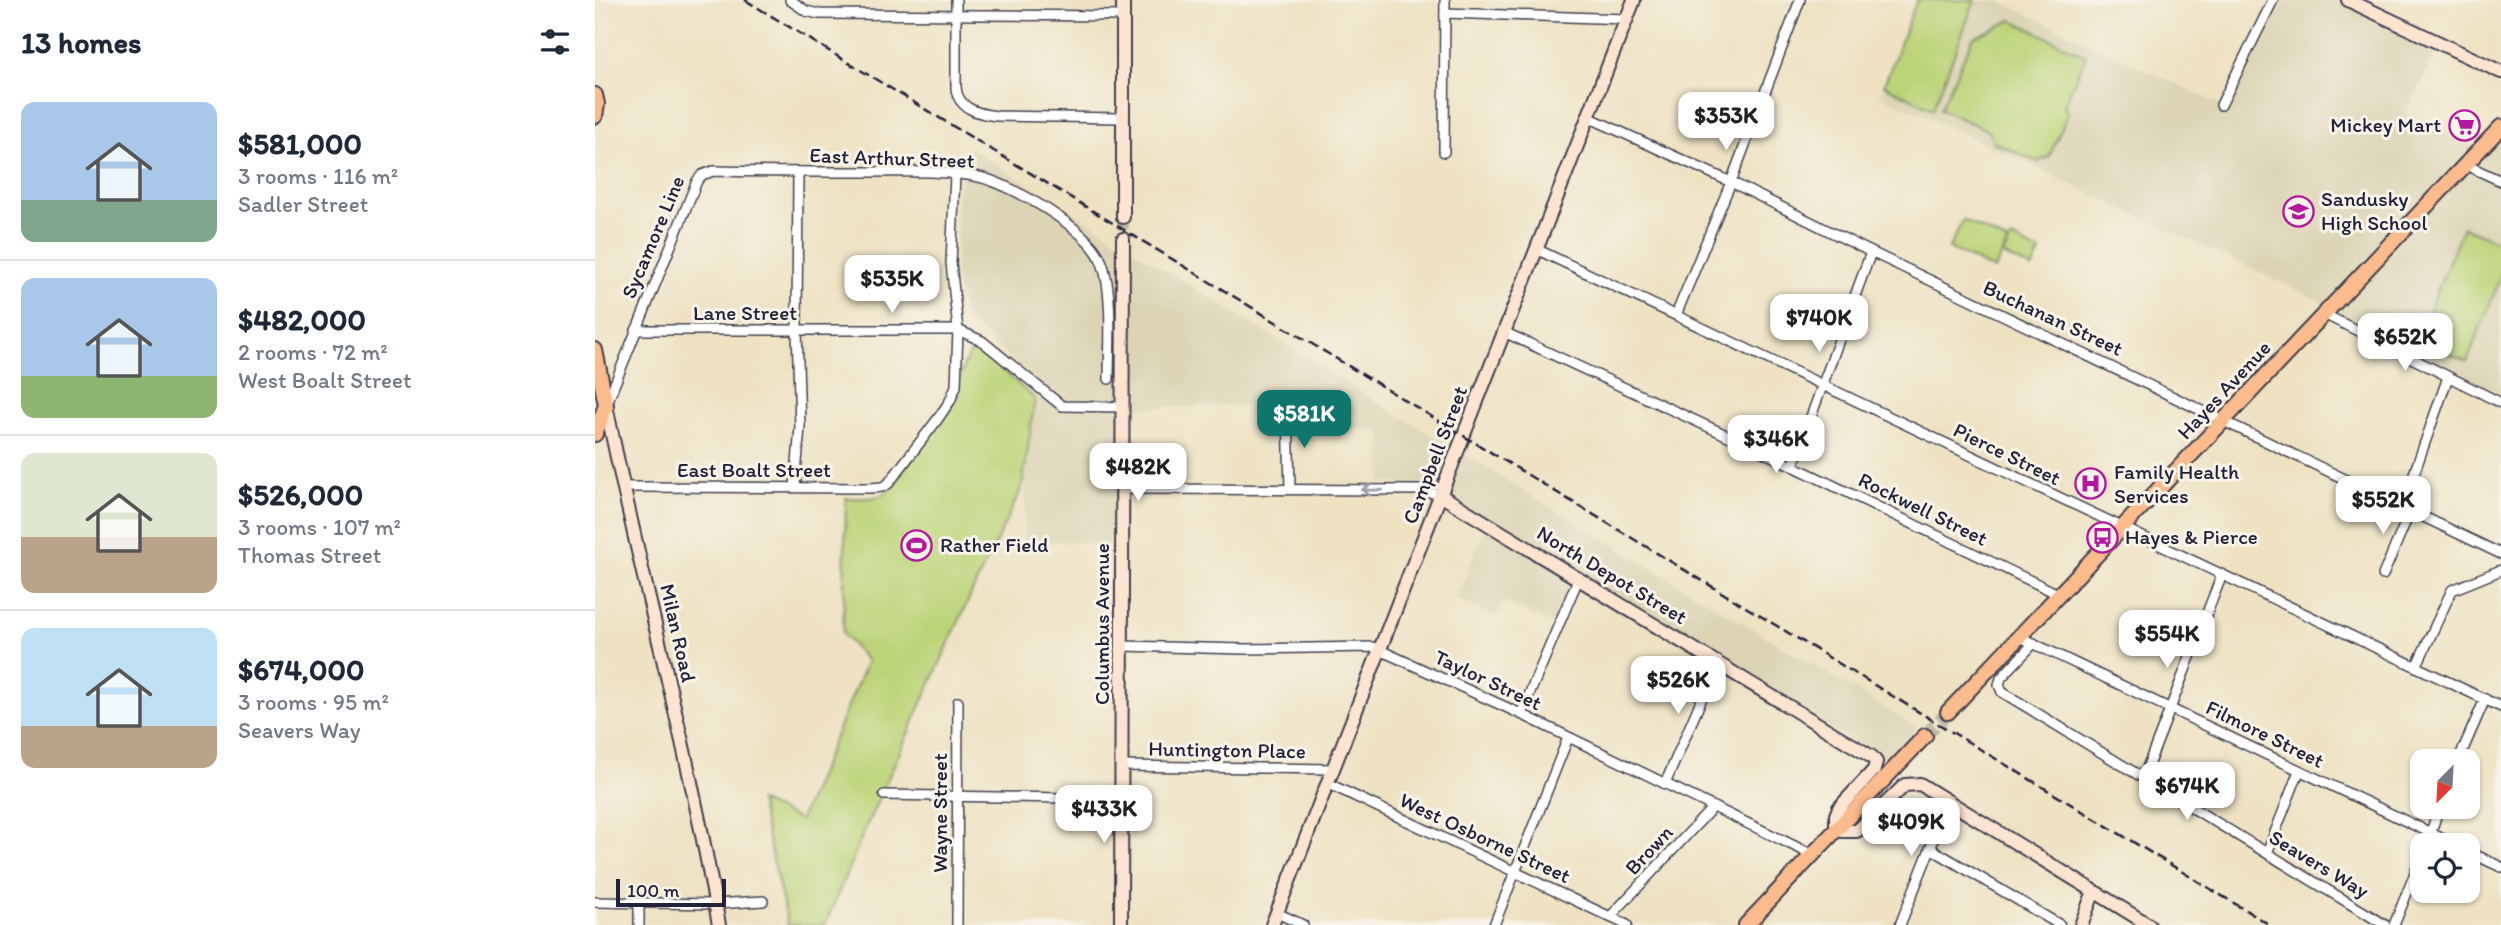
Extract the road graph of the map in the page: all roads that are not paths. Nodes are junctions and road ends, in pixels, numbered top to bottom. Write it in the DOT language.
graph roads {
  1 [pos="790,0"];
  2 [pos="956,0"];
  3 [pos="1123,0"];
  4 [pos="1445,0"];
  5 [pos="1634,0"];
  6 [pos="1800,0"];
  7 [pos="2273,0"];
  8 [pos="2348,0"];
  9 [pos="956,13"];
  10 [pos="1445,13"];
  11 [pos="1123,16"];
  12 [pos="1626,19"];
  13 [pos="2501,72"];
  14 [pos="595,95"];
  15 [pos="2221,106"];
  16 [pos="595,116"];
  17 [pos="1588,117"];
  18 [pos="1122,118"];
  19 [pos="2501,127"];
  20 [pos="1444,152"];
  21 [pos="2466,164"];
  22 [pos="798,172"];
  23 [pos="702,175"];
  24 [pos="955,175"];
  25 [pos="2501,181"];
  26 [pos="1731,182"];
  27 [pos="1123,217"];
  28 [pos="1123,239"];
  29 [pos="1536,249"];
  30 [pos="1871,252"];
  31 [pos="2324,314"];
  32 [pos="1675,315"];
  33 [pos="636,330"];
  34 [pos="797,330"];
  35 [pos="958,330"];
  36 [pos="1504,331"];
  37 [pos="595,350"];
  38 [pos="2448,377"];
  39 [pos="1109,379"];
  40 [pos="1824,385"];
  41 [pos="2501,403"];
  42 [pos="606,405"];
  43 [pos="1122,407"];
  44 [pos="1288,411"];
  45 [pos="2224,420"];
  46 [pos="595,434"];
  47 [pos="1793,466"];
  48 [pos="622,487"];
  49 [pos="795,487"];
  50 [pos="1122,489"];
  51 [pos="1290,489"];
  52 [pos="1440,495"];
  53 [pos="2407,507"];
  54 [pos="2123,528"];
  55 [pos="2501,554"];
  56 [pos="2501,570"];
  57 [pos="2223,575"];
  58 [pos="2383,575"];
  59 [pos="1579,577"];
  60 [pos="2060,595"];
  61 [pos="2027,640"];
  62 [pos="1122,646"];
  63 [pos="1380,650"];
  64 [pos="1718,661"];
  65 [pos="2416,667"];
  66 [pos="2485,699"];
  67 [pos="958,702"];
  68 [pos="2501,707"];
  69 [pos="2171,708"];
  70 [pos="1948,712"];
  71 [pos="1521,714"];
  72 [pos="1926,736"];
  73 [pos="1568,738"];
  74 [pos="2463,749"];
  75 [pos="1121,766"];
  76 [pos="1333,769"];
  77 [pos="2299,771"];
  78 [pos="2143,778"];
  79 [pos="1327,783"];
  80 [pos="1665,784"];
  81 [pos="884,795"];
  82 [pos="957,796"];
  83 [pos="1121,799"];
  84 [pos="1949,801"];
  85 [pos="1713,807"];
  86 [pos="1838,829"];
  87 [pos="2429,833"];
  88 [pos="1930,848"];
  89 [pos="2267,853"];
  90 [pos="1813,855"];
  91 [pos="2480,857"];
  92 [pos="2501,867"];
  93 [pos="1516,870"];
  94 [pos="2410,887"];
  95 [pos="2094,891"];
  96 [pos="763,901"];
  97 [pos="595,902"];
  98 [pos="639,903"];
  99 [pos="715,904"];
  100 [pos="1610,917"];
  101 [pos="1275,919"];
  102 [pos="639,925"];
  103 [pos="719,925"];
  104 [pos="957,925"];
  105 [pos="1121,925"];
  106 [pos="1303,925"];
  107 [pos="1494,925"];
  108 [pos="1627,925"];
  109 [pos="1746,925"];
  110 [pos="1900,925"];
  111 [pos="2060,925"];
  112 [pos="2081,925"];
  113 [pos="2149,925"];
  114 [pos="2385,925"];
  115 [pos="2395,925"];
  1 -- 9 [label="street"];
  2 -- 9 [label="street"];
  3 -- 11 [label="street"];
  4 -- 10 [label="street"];
  5 -- 12 [label="street, Campbell Street"];
  6 -- 26 [label="street"];
  7 -- 15 [label="street"];
  8 -- 13 [label="street"];
  9 -- 11 [label="street"];
  9 -- 18 [label="street"];
  10 -- 12 [label="street"];
  10 -- 20 [label="street"];
  11 -- 18 [label="street"];
  12 -- 17 [label="street, Campbell Street"];
  14 -- 16 [label="main road"];
  17 -- 26 [label="street, Buchanan Street"];
  17 -- 29 [label="street, Campbell Street"];
  18 -- 27 [label="street"];
  19 -- 21 [label="main road, Hayes Avenue"];
  21 -- 25 [label="street"];
  21 -- 31 [label="main road, Hayes Avenue"];
  22 -- 23 [label="street, East Arthur Street"];
  22 -- 24 [label="street, East Arthur Street"];
  22 -- 34 [label="street"];
  23 -- 33 [label="street, Sycamore Line"];
  24 -- 35 [label="street"];
  24 -- 39 [label="street, East Arthur Street"];
  26 -- 30 [label="street, Buchanan Street"];
  26 -- 32 [label="street"];
  28 -- 43 [label="street, Columbus Avenue"];
  29 -- 32 [label="street, Pierce Street"];
  29 -- 36 [label="street, Campbell Street"];
  30 -- 40 [label="street"];
  30 -- 45 [label="street, Buchanan Street"];
  31 -- 38 [label="street"];
  31 -- 45 [label="main road, Hayes Avenue"];
  32 -- 40 [label="street, Pierce Street"];
  33 -- 34 [label="street, Lane Street"];
  33 -- 42 [label="street, Sycamore Line"];
  34 -- 35 [label="street, Lane Street"];
  34 -- 49 [label="street"];
  35 -- 43 [label="street, Lane Street"];
  35 -- 49 [label="street, East Boalt Street"];
  36 -- 47 [label="street, Rockwell Street"];
  36 -- 52 [label="street, Campbell Street"];
  37 -- 42 [label="main road, Milan Road"];
  38 -- 41 [label="street"];
  38 -- 53 [label="street"];
  40 -- 47 [label="street"];
  40 -- 54 [label="street, Pierce Street"];
  42 -- 46 [label="main road, Sycamore Line"];
  42 -- 48 [label="street, Milan Road"];
  43 -- 50 [label="street, Columbus Avenue"];
  44 -- 51 [label="street"];
  45 -- 53 [label="street, Buchanan Street"];
  45 -- 54 [label="main road, Hayes Avenue"];
  47 -- 60 [label="street, Rockwell Street"];
  48 -- 49 [label="street, East Boalt Street"];
  48 -- 99 [label="street, Milan Road"];
  50 -- 51 [label="street"];
  50 -- 62 [label="street, Columbus Avenue"];
  52 -- 51 [label="street, one-way"];
  52 -- 59 [label="street, North Depot Street"];
  52 -- 63 [label="street, Campbell Street"];
  53 -- 55 [label="street, Buchanan Street"];
  53 -- 58 [label="street"];
  54 -- 57 [label="street, Pierce Street"];
  54 -- 60 [label="main road, Hayes Avenue"];
  56 -- 65 [label="street"];
  57 -- 65 [label="street, Pierce Street"];
  57 -- 69 [label="street"];
  59 -- 64 [label="street, North Depot Street"];
  59 -- 71 [label="street"];
  60 -- 61 [label="main road, Hayes Avenue"];
  61 -- 69 [label="street, Filmore Street"];
  61 -- 70 [label="main road, Hayes Avenue"];
  61 -- 78 [label="street, Seavers Way"];
  62 -- 63 [label="street, Taylor Street"];
  62 -- 75 [label="street, Columbus Avenue"];
  63 -- 71 [label="street, Taylor Street"];
  63 -- 76 [label="street, Campbell Street"];
  64 -- 80 [label="street"];
  64 -- 86 [label="street, North Depot Street"];
  65 -- 66 [label="street, Pierce Street"];
  66 -- 68 [label="street, Pierce Street"];
  66 -- 74 [label="street"];
  67 -- 82 [label="street, Wayne Street"];
  69 -- 77 [label="street, Filmore Street"];
  69 -- 78 [label="street"];
  71 -- 73 [label="street, Taylor Street"];
  72 -- 86 [label="main road"];
  73 -- 80 [label="street, Taylor Street"];
  73 -- 93 [label="street"];
  75 -- 76 [label="street, Huntington Place"];
  75 -- 83 [label="street, Columbus Avenue"];
  76 -- 79 [label="street, Campbell Street"];
  77 -- 87 [label="street, Filmore Street"];
  77 -- 89 [label="street"];
  78 -- 89 [label="street, Seavers Way"];
  79 -- 93 [label="street, West Osborne Street"];
  79 -- 101 [label="street, Campbell Street"];
  80 -- 85 [label="street, Taylor Street"];
  81 -- 82 [label="street"];
  82 -- 83 [label="street"];
  82 -- 104 [label="street, Wayne Street"];
  83 -- 105 [label="street, Columbus Avenue"];
  84 -- 86 [label="street"];
  84 -- 88 [label="street"];
  84 -- 95 [label="street"];
  85 -- 90 [label="street, Taylor Street"];
  85 -- 100 [label="street, Brown"];
  86 -- 90 [label="main road"];
  88 -- 110 [label="street"];
  88 -- 111 [label="street"];
  89 -- 114 [label="street, Seavers Way"];
  90 -- 109 [label="main road"];
  91 -- 92 [label="street"];
  93 -- 100 [label="street, West Osborne Street"];
  93 -- 107 [label="street"];
  94 -- 115 [label="street"];
  95 -- 112 [label="street"];
  95 -- 113 [label="street"];
  96 -- 99 [label="street"];
  97 -- 98 [label="street"];
  98 -- 99 [label="street"];
  98 -- 102 [label="street"];
  99 -- 103 [label="street, Milan Road"];
  100 -- 108 [label="street, West Osborne Street"];
  101 -- 106 [label="street"];
}
